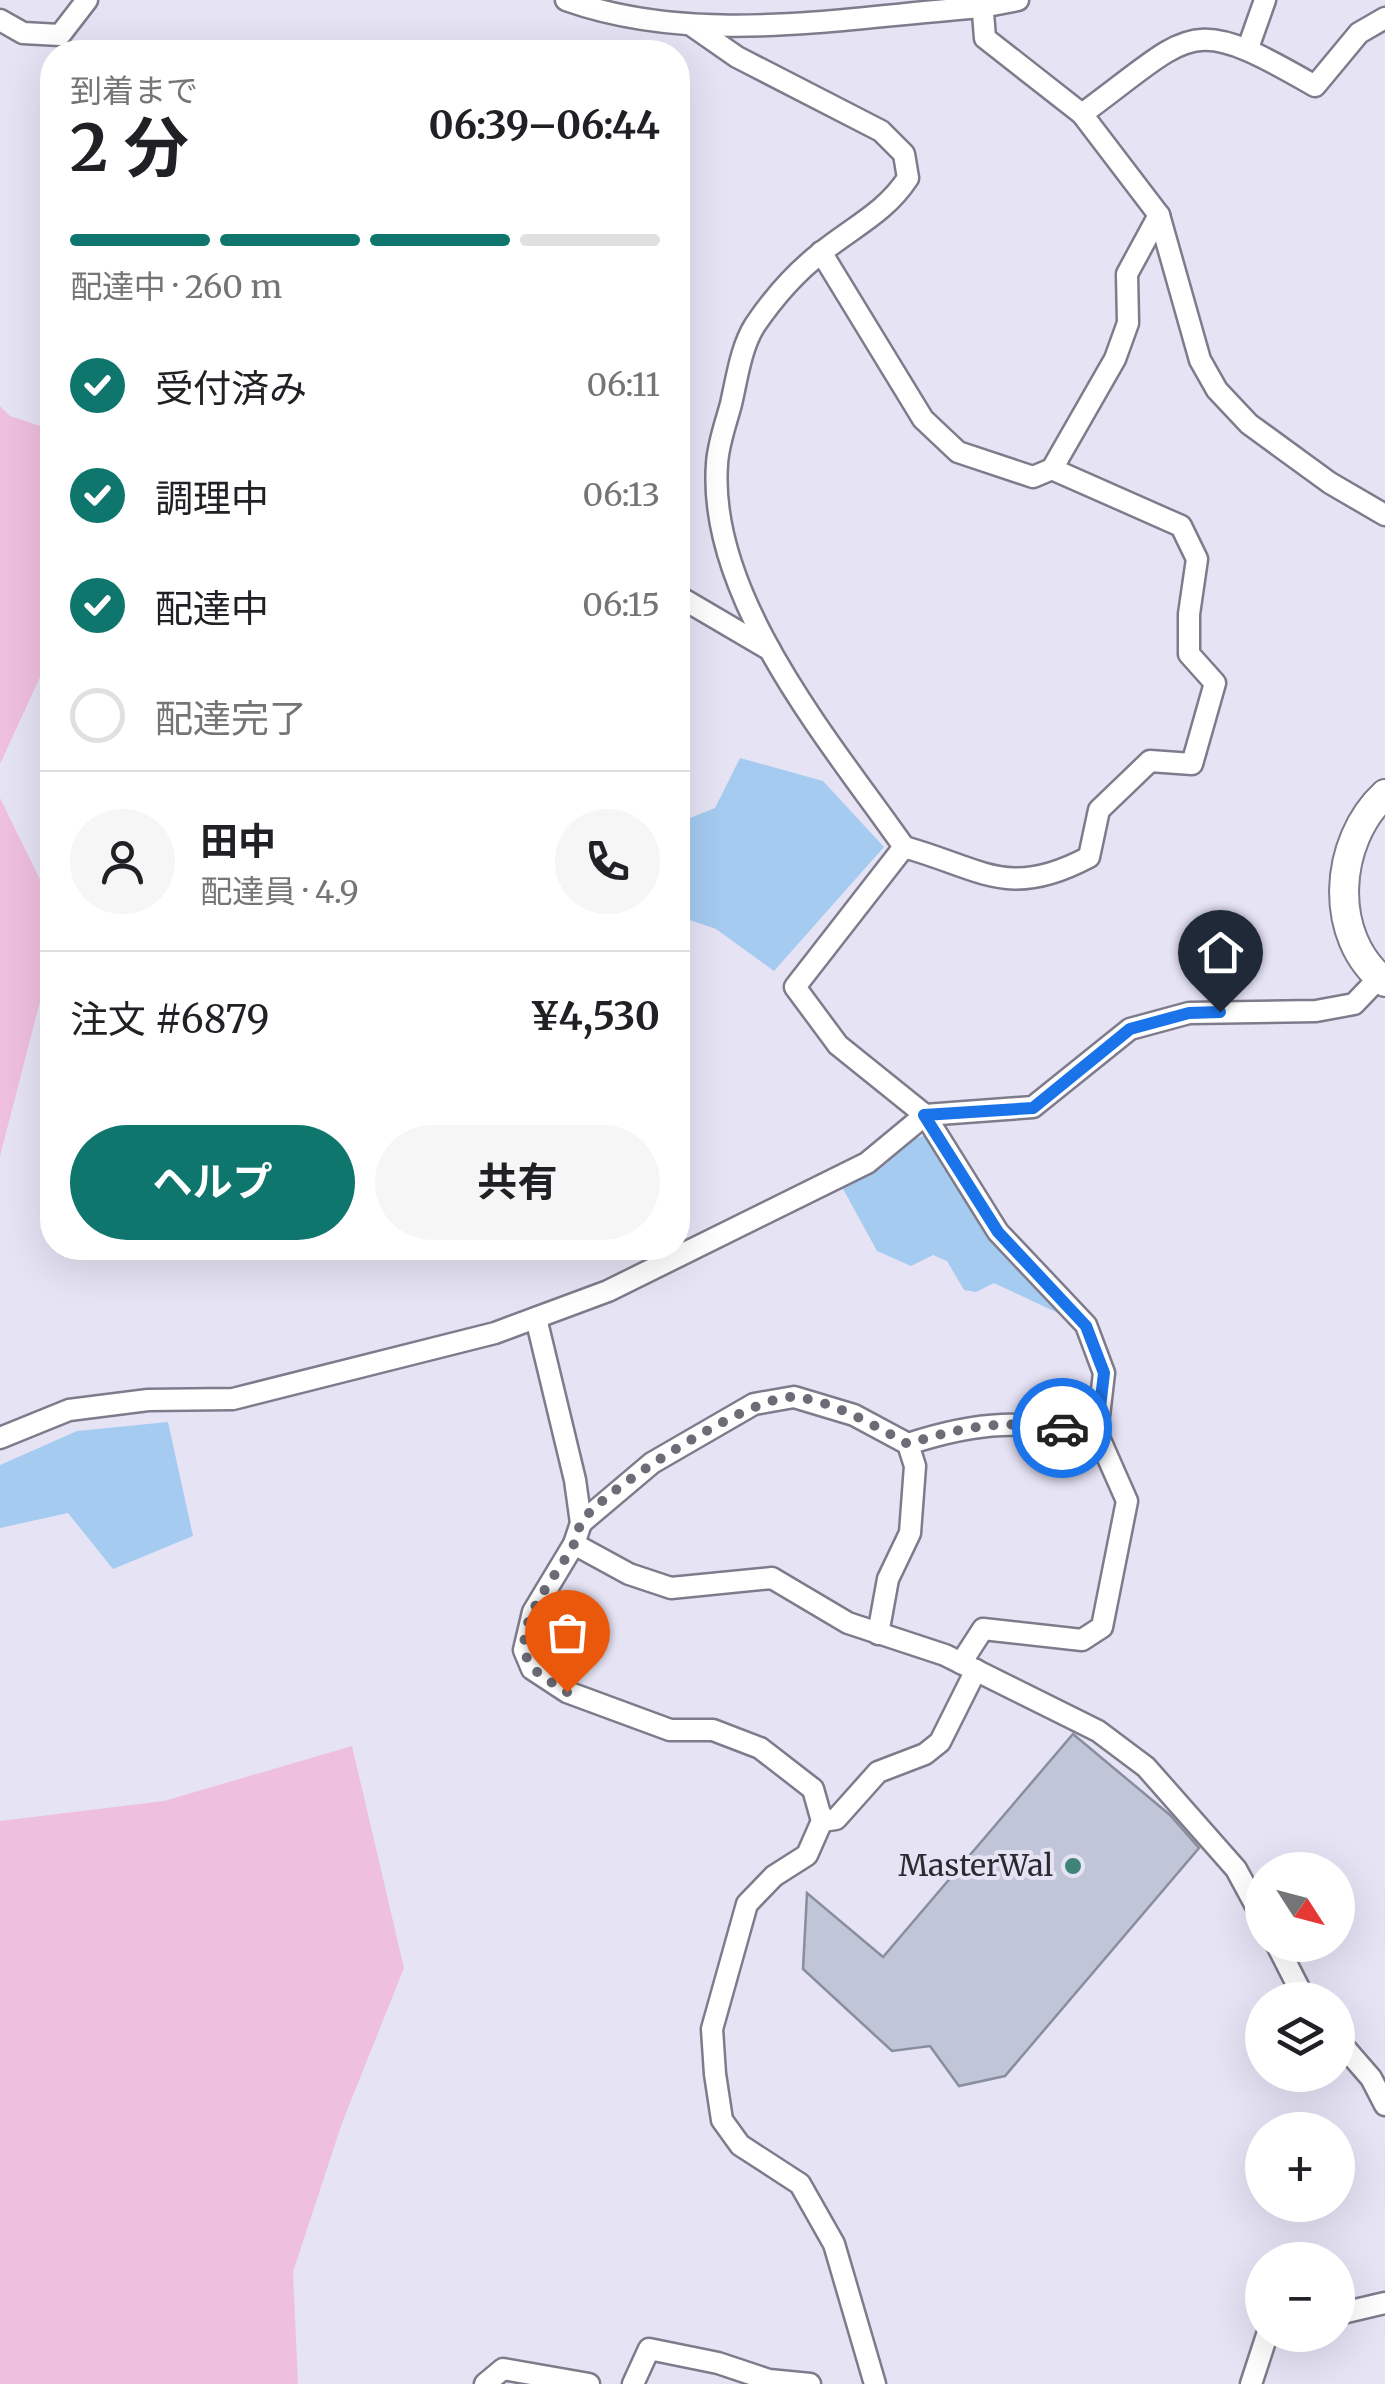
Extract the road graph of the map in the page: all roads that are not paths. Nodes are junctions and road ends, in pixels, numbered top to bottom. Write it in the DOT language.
graph roads {
  1 [pos="87,0"];
  2 [pos="566,0"];
  3 [pos="1018,0"];
  4 [pos="1265,0"];
  5 [pos="982,4"];
  6 [pos="1385,18"];
  7 [pos="0,20"];
  8 [pos="691,25"];
  9 [pos="1248,48"];
  10 [pos="1082,114"];
  11 [pos="1159,215"];
  12 [pos="821,252"];
  13 [pos="1052,469"];
  14 [pos="1385,515"];
  15 [pos="690,603"];
  16 [pos="770,650"];
  17 [pos="1385,794"];
  18 [pos="904,848"];
  19 [pos="1382,980"];
  20 [pos="924,1115"];
  21 [pos="690,1251"];
  22 [pos="671,1260"];
  23 [pos="536,1318"];
  24 [pos="1097,1433"];
  25 [pos="0,1438"];
  26 [pos="908,1444"];
  27 [pos="581,1523"];
  28 [pos="574,1544"];
  29 [pos="878,1634"];
  30 [pos="968,1667"];
  31 [pos="822,1821"];
  32 [pos="1245,1885"];
  33 [pos="1355,2059"];
  34 [pos="1385,2106"];
  35 [pos="1385,2302"];
  36 [pos="1355,2310"];
  37 [pos="1261,2352"];
  38 [pos="485,2384"];
  39 [pos="589,2384"];
  40 [pos="633,2384"];
  41 [pos="810,2384"];
  42 [pos="875,2384"];
  43 [pos="1251,2384"];
  1 -- 7 [label="street"];
  2 -- 8 [label="street"];
  3 -- 5 [label="street"];
  4 -- 9 [label="street"];
  5 -- 8 [label="street"];
  5 -- 10 [label="street"];
  6 -- 9 [label="street"];
  8 -- 12 [label="street"];
  9 -- 10 [label="street"];
  10 -- 11 [label="street"];
  11 -- 13 [label="street"];
  11 -- 14 [label="street"];
  12 -- 13 [label="street"];
  12 -- 16 [label="street"];
  13 -- 18 [label="street"];
  15 -- 16 [label="street"];
  16 -- 18 [label="street"];
  17 -- 19 [label="main road"];
  18 -- 20 [label="street"];
  19 -- 20 [label="street"];
  20 -- 21 [label="street"];
  20 -- 24 [label="street"];
  22 -- 23 [label="street"];
  23 -- 25 [label="street"];
  23 -- 27 [label="street"];
  24 -- 26 [label="street"];
  24 -- 30 [label="street"];
  26 -- 27 [label="street"];
  26 -- 29 [label="street"];
  27 -- 28 [label="street"];
  28 -- 29 [label="street"];
  28 -- 31 [label="street"];
  29 -- 30 [label="street"];
  30 -- 31 [label="street"];
  30 -- 32 [label="street"];
  31 -- 42 [label="street"];
  33 -- 34 [label="street"];
  35 -- 36 [label="street"];
  37 -- 43 [label="street"];
  38 -- 39 [label="street"];
  40 -- 41 [label="street"];
}
